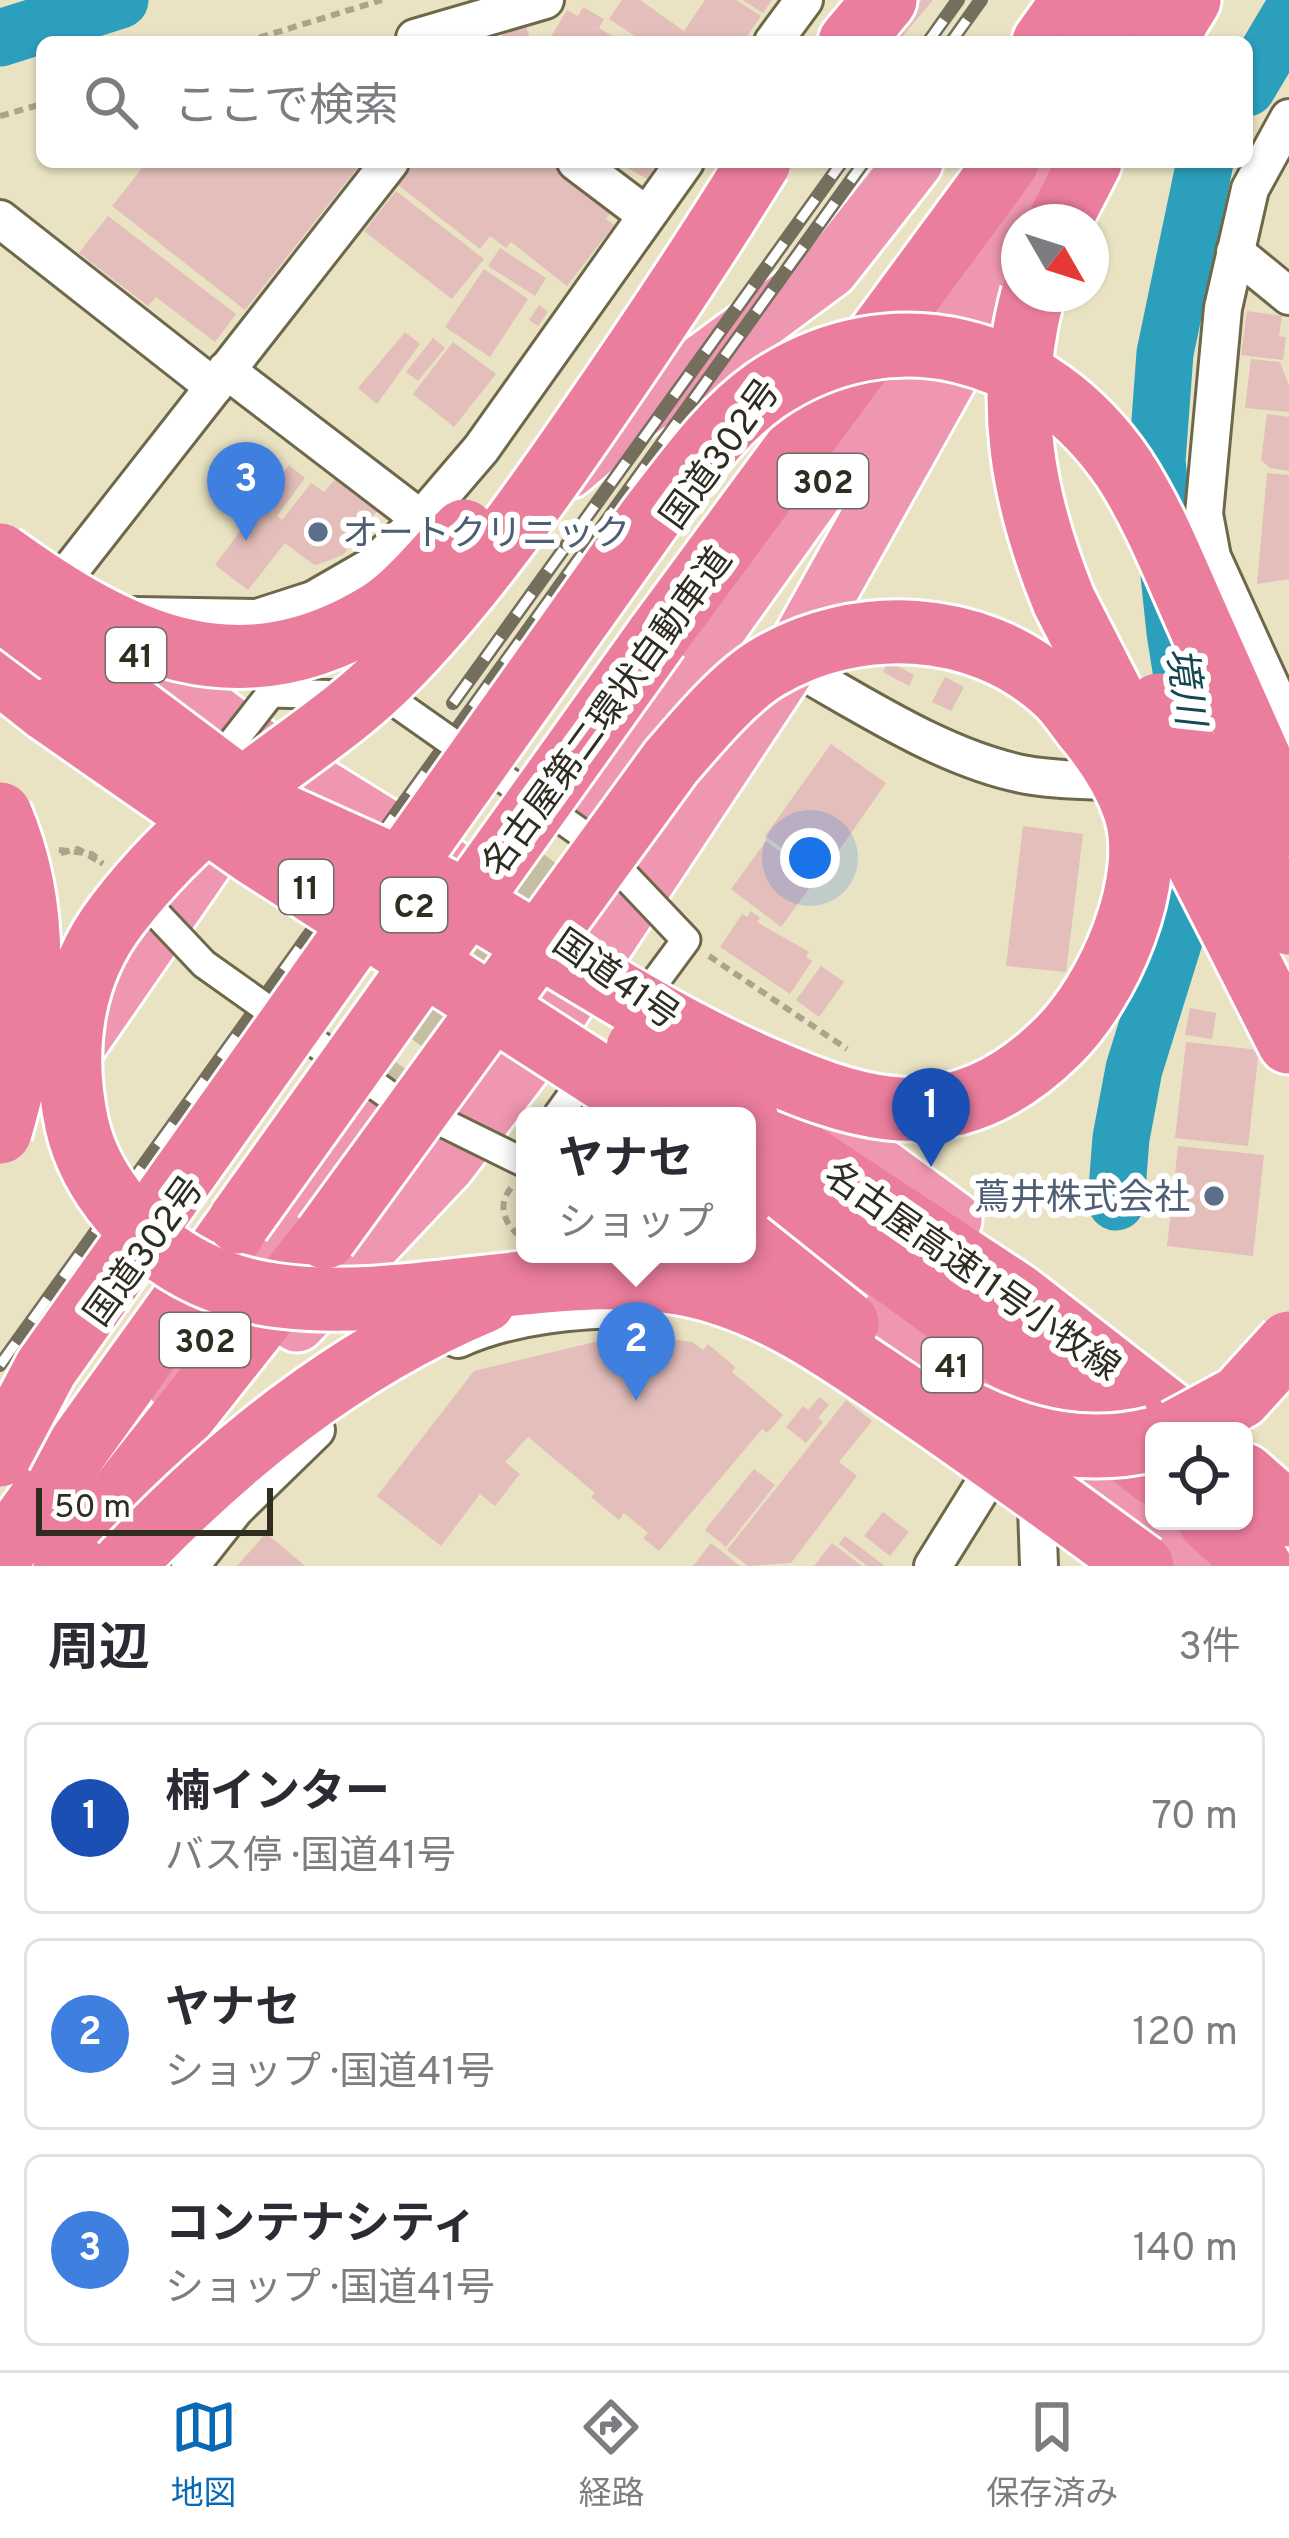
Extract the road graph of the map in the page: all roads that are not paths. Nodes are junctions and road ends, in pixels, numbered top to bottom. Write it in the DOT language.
graph roads {
  1 [pos="545,0"];
  2 [pos="804,0"];
  3 [pos="885,0"];
  4 [pos="1046,0"];
  5 [pos="1074,0"];
  6 [pos="1124,0"];
  7 [pos="1169,0"];
  8 [pos="1189,0"];
  9 [pos="422,36"];
  10 [pos="777,36"];
  11 [pos="855,36"];
  12 [pos="1018,36"];
  13 [pos="1047,36"];
  14 [pos="1098,36"];
  15 [pos="1141,36"];
  16 [pos="1149,36"];
  17 [pos="1166,36"];
  18 [pos="1289,118"];
  19 [pos="385,168"];
  20 [pos="584,168"];
  21 [pos="681,168"];
  22 [pos="750,168"];
  23 [pos="751,168"];
  24 [pos="909,168"];
  25 [pos="924,168"];
  26 [pos="952,168"];
  27 [pos="1003,168"];
  28 [pos="1047,168"];
  29 [pos="1068,168"];
  30 [pos="1087,168"];
  31 [pos="1046,204"];
  32 [pos="1068,204"];
  33 [pos="646,215"];
  34 [pos="0,219"];
  35 [pos="1235,252"];
  36 [pos="1289,296"];
  37 [pos="1009,312"];
  38 [pos="1025,312"];
  39 [pos="1027,312"];
  40 [pos="220,379"];
  41 [pos="512,405"];
  42 [pos="598,444"];
  43 [pos="421,519"];
  44 [pos="0,550"];
  45 [pos="46,605"];
  46 [pos="402,615"];
  47 [pos="788,663"];
  48 [pos="15,690"];
  49 [pos="1289,726"];
  50 [pos="509,743"];
  51 [pos="1289,745"];
  52 [pos="267,786"];
  53 [pos="595,799"];
  54 [pos="0,814"];
  55 [pos="1289,825"];
  56 [pos="215,844"];
  57 [pos="0,894"];
  58 [pos="1289,922"];
  59 [pos="594,958"];
  60 [pos="0,1011"];
  61 [pos="541,1038"];
  62 [pos="1289,1042"];
  63 [pos="286,1054"];
  64 [pos="563,1107"];
  65 [pos="569,1107"];
  66 [pos="606,1107"];
  67 [pos="635,1107"];
  68 [pos="647,1107"];
  69 [pos="733,1107"];
  70 [pos="369,1113"];
  71 [pos="756,1123"];
  72 [pos="0,1132"];
  73 [pos="0,1159"];
  74 [pos="516,1159"];
  75 [pos="446,1166"];
  76 [pos="756,1178"];
  77 [pos="756,1221"];
  78 [pos="756,1250"];
  79 [pos="516,1262"];
  80 [pos="523,1263"];
  81 [pos="537,1263"];
  82 [pos="1289,1343"];
  83 [pos="378,1382"];
  84 [pos="1180,1422"];
  85 [pos="1194,1422"];
  86 [pos="1210,1422"];
  87 [pos="1145,1440"];
  88 [pos="0,1450"];
  89 [pos="1253,1460"];
  90 [pos="1145,1466"];
  91 [pos="991,1473"];
  92 [pos="1253,1483"];
  93 [pos="0,1490"];
  94 [pos="1289,1492"];
  95 [pos="1037,1507"];
  96 [pos="1145,1512"];
  97 [pos="1289,1514"];
  98 [pos="1167,1530"];
  99 [pos="1220,1530"];
  100 [pos="0,1556"];
  101 [pos="1118,1564"];
  102 [pos="41,1566"];
  103 [pos="65,1566"];
  104 [pos="76,1566"];
  105 [pos="122,1566"];
  106 [pos="190,1566"];
  107 [pos="933,1566"];
  108 [pos="1039,1566"];
  109 [pos="1211,1566"];
  110 [pos="1260,1566"];
  1 -- 9 [label="street"];
  2 -- 10 [label="street"];
  3 -- 11 [label="highway"];
  4 -- 12 [label="highway"];
  5 -- 13 [label="highway"];
  6 -- 14 [label="highway"];
  7 -- 15 [label="highway"];
  7 -- 16 [label="highway"];
  8 -- 17 [label="highway"];
  18 -- 35 [label="street"];
  19 -- 40 [label="street"];
  20 -- 33 [label="street"];
  21 -- 33 [label="street"];
  22 -- 44 [label="highway, bridge"];
  23 -- 79 [label="highway, bridge"];
  24 -- 42 [label="highway"];
  25 -- 50 [label="highway, 国道302号 / 302"];
  26 -- 93 [label="highway, 名古屋第二環状自動車道 / C2, bridge"];
  27 -- 100 [label="highway, 名古屋第二環状自動車道 / C2, bridge"];
  28 -- 53 [label="highway, 302"];
  29 -- 31 [label="highway"];
  30 -- 32 [label="highway"];
  33 -- 41 [label="street"];
  34 -- 40 [label="street"];
  35 -- 36 [label="street"];
  35 -- 49 [label="street"];
  37 -- 47 [label="highway"];
  38 -- 62 [label="highway, bridge"];
  39 -- 58 [label="highway, bridge"];
  40 -- 43 [label="street"];
  40 -- 45 [label="street"];
  41 -- 42 [label="street"];
  41 -- 43 [label="street"];
  42 -- 46 [label="highway"];
  43 -- 45 [label="street"];
  43 -- 46 [label="street"];
  44 -- 45 [label="highway, 国道41号 / 41"];
  45 -- 52 [label="highway, bridge"];
  45 -- 52 [label="highway, 国道41号 / 41"];
  46 -- 52 [label="highway"];
  47 -- 51 [label="street"];
  47 -- 59 [label="highway"];
  48 -- 56 [label="highway"];
  48 -- 65 [label="highway, bridge"];
  48 -- 68 [label="highway, 11, bridge"];
  52 -- 56 [label="highway"];
  52 -- 59 [label="highway, 国道41号 / 41"];
  52 -- 61 [label="highway"];
  52 -- 69 [label="highway, 名古屋高速11号小牧線 / 11, bridge"];
  52 -- 103 [label="highway, bridge"];
  54 -- 72 [label="highway, bridge"];
  55 -- 88 [label="highway, bridge"];
  56 -- 61 [label="highway"];
  56 -- 73 [label="highway"];
  57 -- 60 [label="street"];
  59 -- 61 [label="highway"];
  59 -- 86 [label="highway, 国道41号 / 41"];
  61 -- 66 [label="highway"];
  61 -- 67 [label="highway"];
  61 -- 75 [label="highway"];
  63 -- 88 [label="highway, 国道302号 / 302"];
  64 -- 74 [label="street, bridge"];
  70 -- 102 [label="highway, 302"];
  71 -- 84 [label="highway, 名古屋高速11号小牧線 / 11"];
  75 -- 83 [label="street"];
  75 -- 104 [label="highway"];
  76 -- 90 [label="highway, 名古屋高速11号小牧線"];
  77 -- 96 [label="highway, 41"];
  78 -- 87 [label="highway, bridge"];
  80 -- 105 [label="highway, bridge"];
  81 -- 101 [label="highway, bridge"];
  82 -- 85 [label="highway, bridge"];
  83 -- 91 [label="street"];
  83 -- 106 [label="street"];
  89 -- 94 [label="highway"];
  91 -- 95 [label="street"];
  91 -- 107 [label="street"];
  92 -- 97 [label="highway"];
  95 -- 101 [label="street"];
  95 -- 108 [label="street"];
  98 -- 109 [label="highway, 41"];
  99 -- 110 [label="highway"];
}
